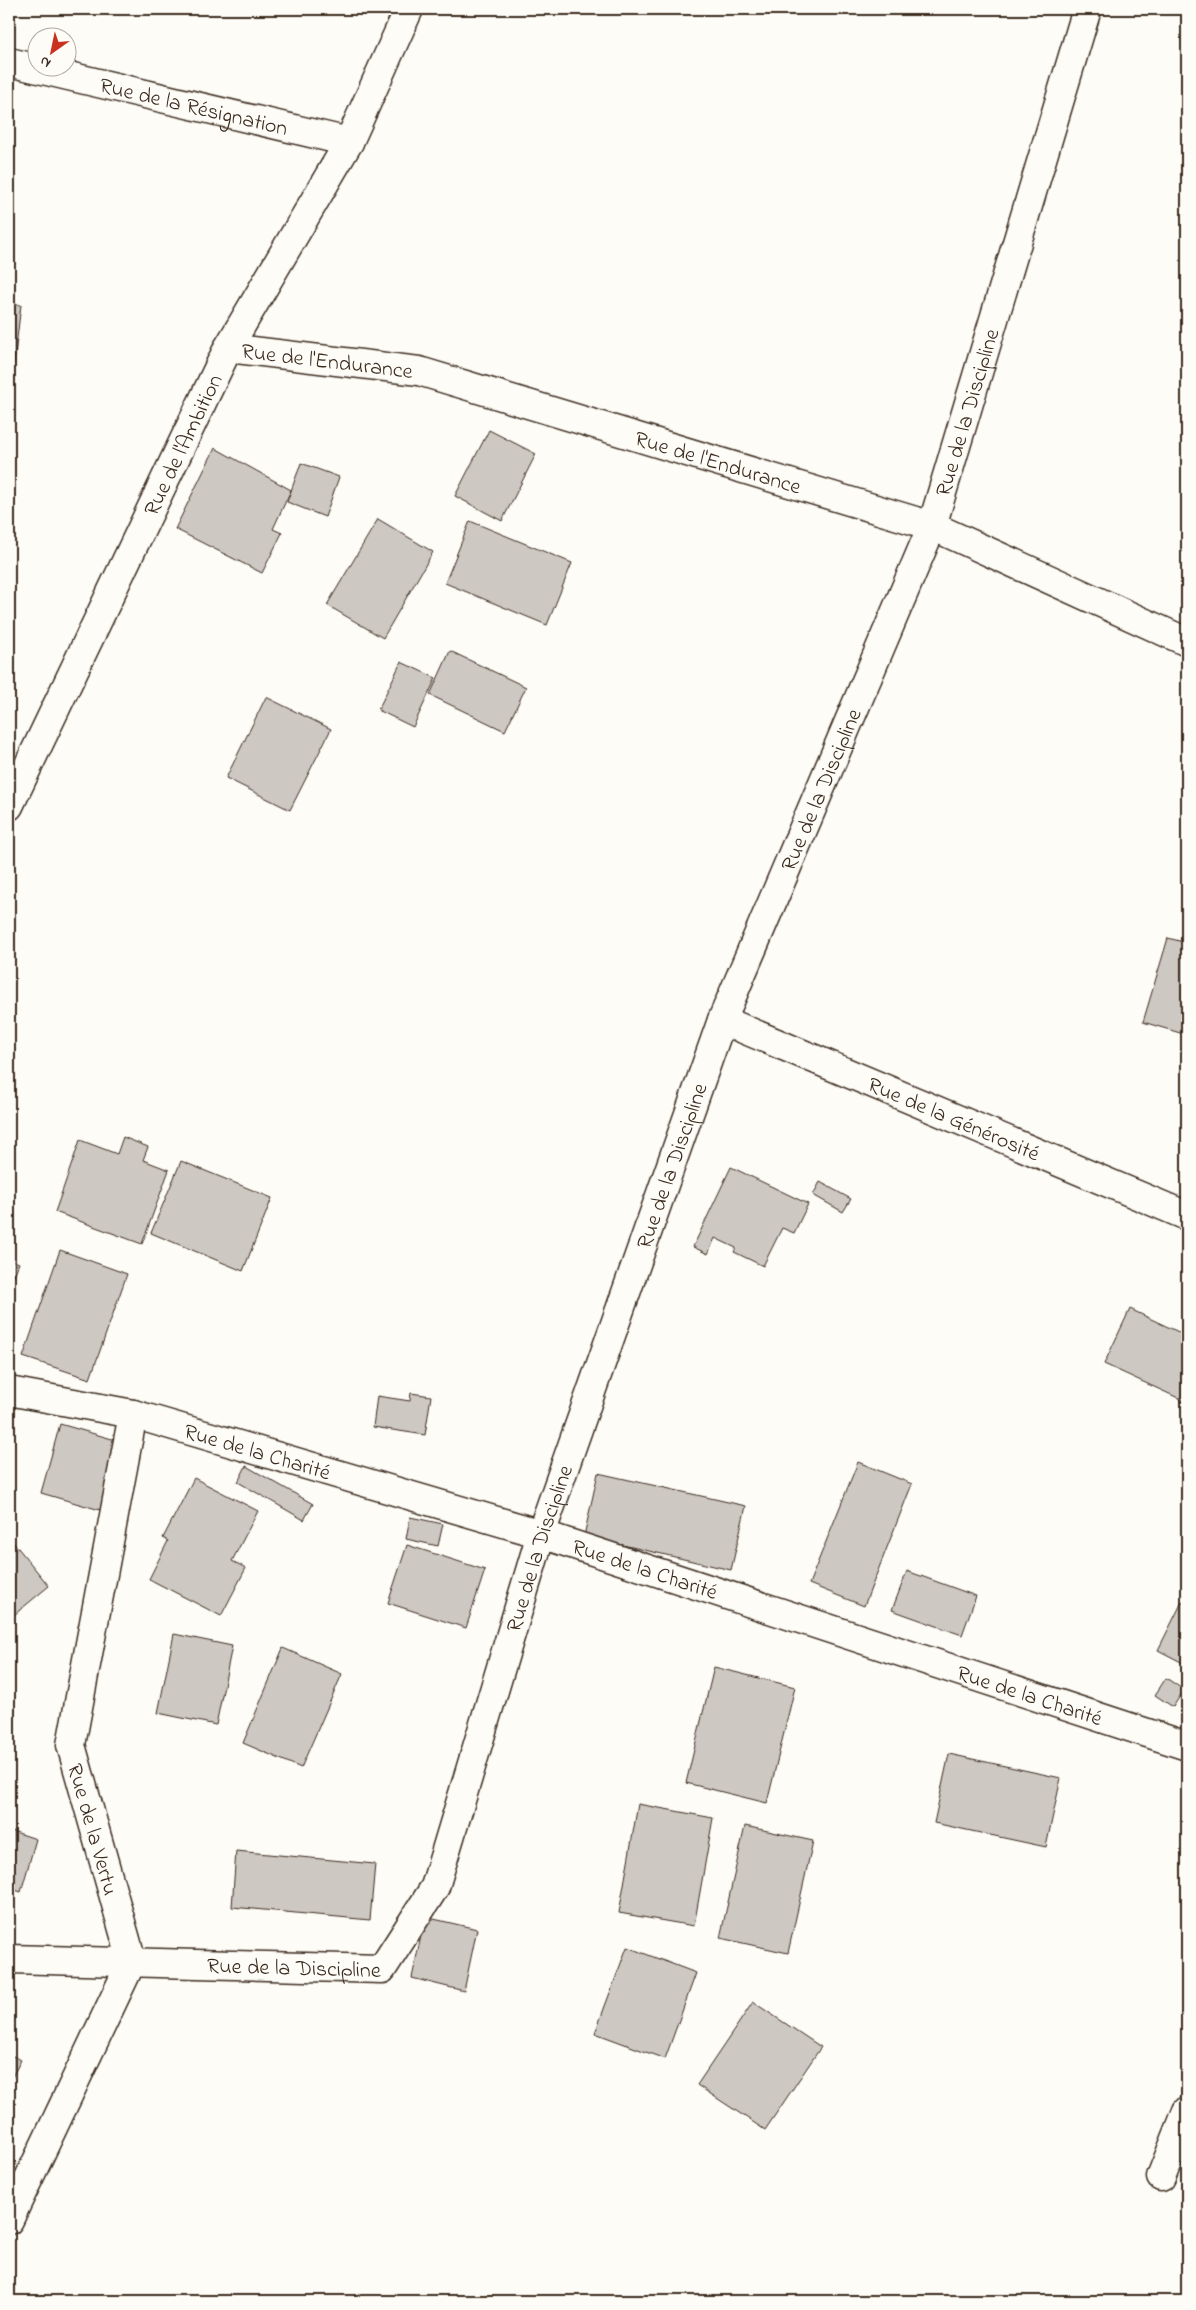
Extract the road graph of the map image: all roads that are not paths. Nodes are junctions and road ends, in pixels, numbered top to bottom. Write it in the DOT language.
graph roads {
  1 [pos="409,9"];
  2 [pos="1088,9"];
  3 [pos="9,62"];
  4 [pos="349,142"];
  5 [pos="228,348"];
  6 [pos="932,526"];
  7 [pos="1187,642"];
  8 [pos="9,806"];
  9 [pos="722,1020"];
  10 [pos="1187,1216"];
  11 [pos="9,1391"];
  12 [pos="133,1414"];
  13 [pos="541,1534"];
  14 [pos="1187,1746"];
  15 [pos="9,1959"];
  16 [pos="132,1961"];
  17 [pos="1187,2111"];
  18 [pos="1162,2177"];
  19 [pos="9,2220"];
  1 -- 4 [label="street, Rue de l'Ambition"];
  2 -- 6 [label="street, Rue de la Discipline"];
  3 -- 4 [label="street, Rue de la Résignation"];
  4 -- 5 [label="street, Rue de l'Ambition"];
  5 -- 6 [label="street, Rue de l'Endurance"];
  5 -- 8 [label="street, Rue de l'Ambition"];
  6 -- 7 [label="street, Rue de l'Endurance"];
  6 -- 9 [label="street, Rue de la Discipline"];
  9 -- 10 [label="street, Rue de la Générosité"];
  9 -- 13 [label="street, Rue de la Discipline"];
  11 -- 12 [label="street, Rue de la Charité"];
  12 -- 13 [label="street, Rue de la Charité"];
  12 -- 16 [label="street, Rue de la Vertu"];
  13 -- 14 [label="street, Rue de la Charité"];
  13 -- 16 [label="street, Rue de la Discipline"];
  15 -- 16 [label="street, Rue de la Discipline"];
  16 -- 19 [label="street"];
  17 -- 18 [label="street"];
}
